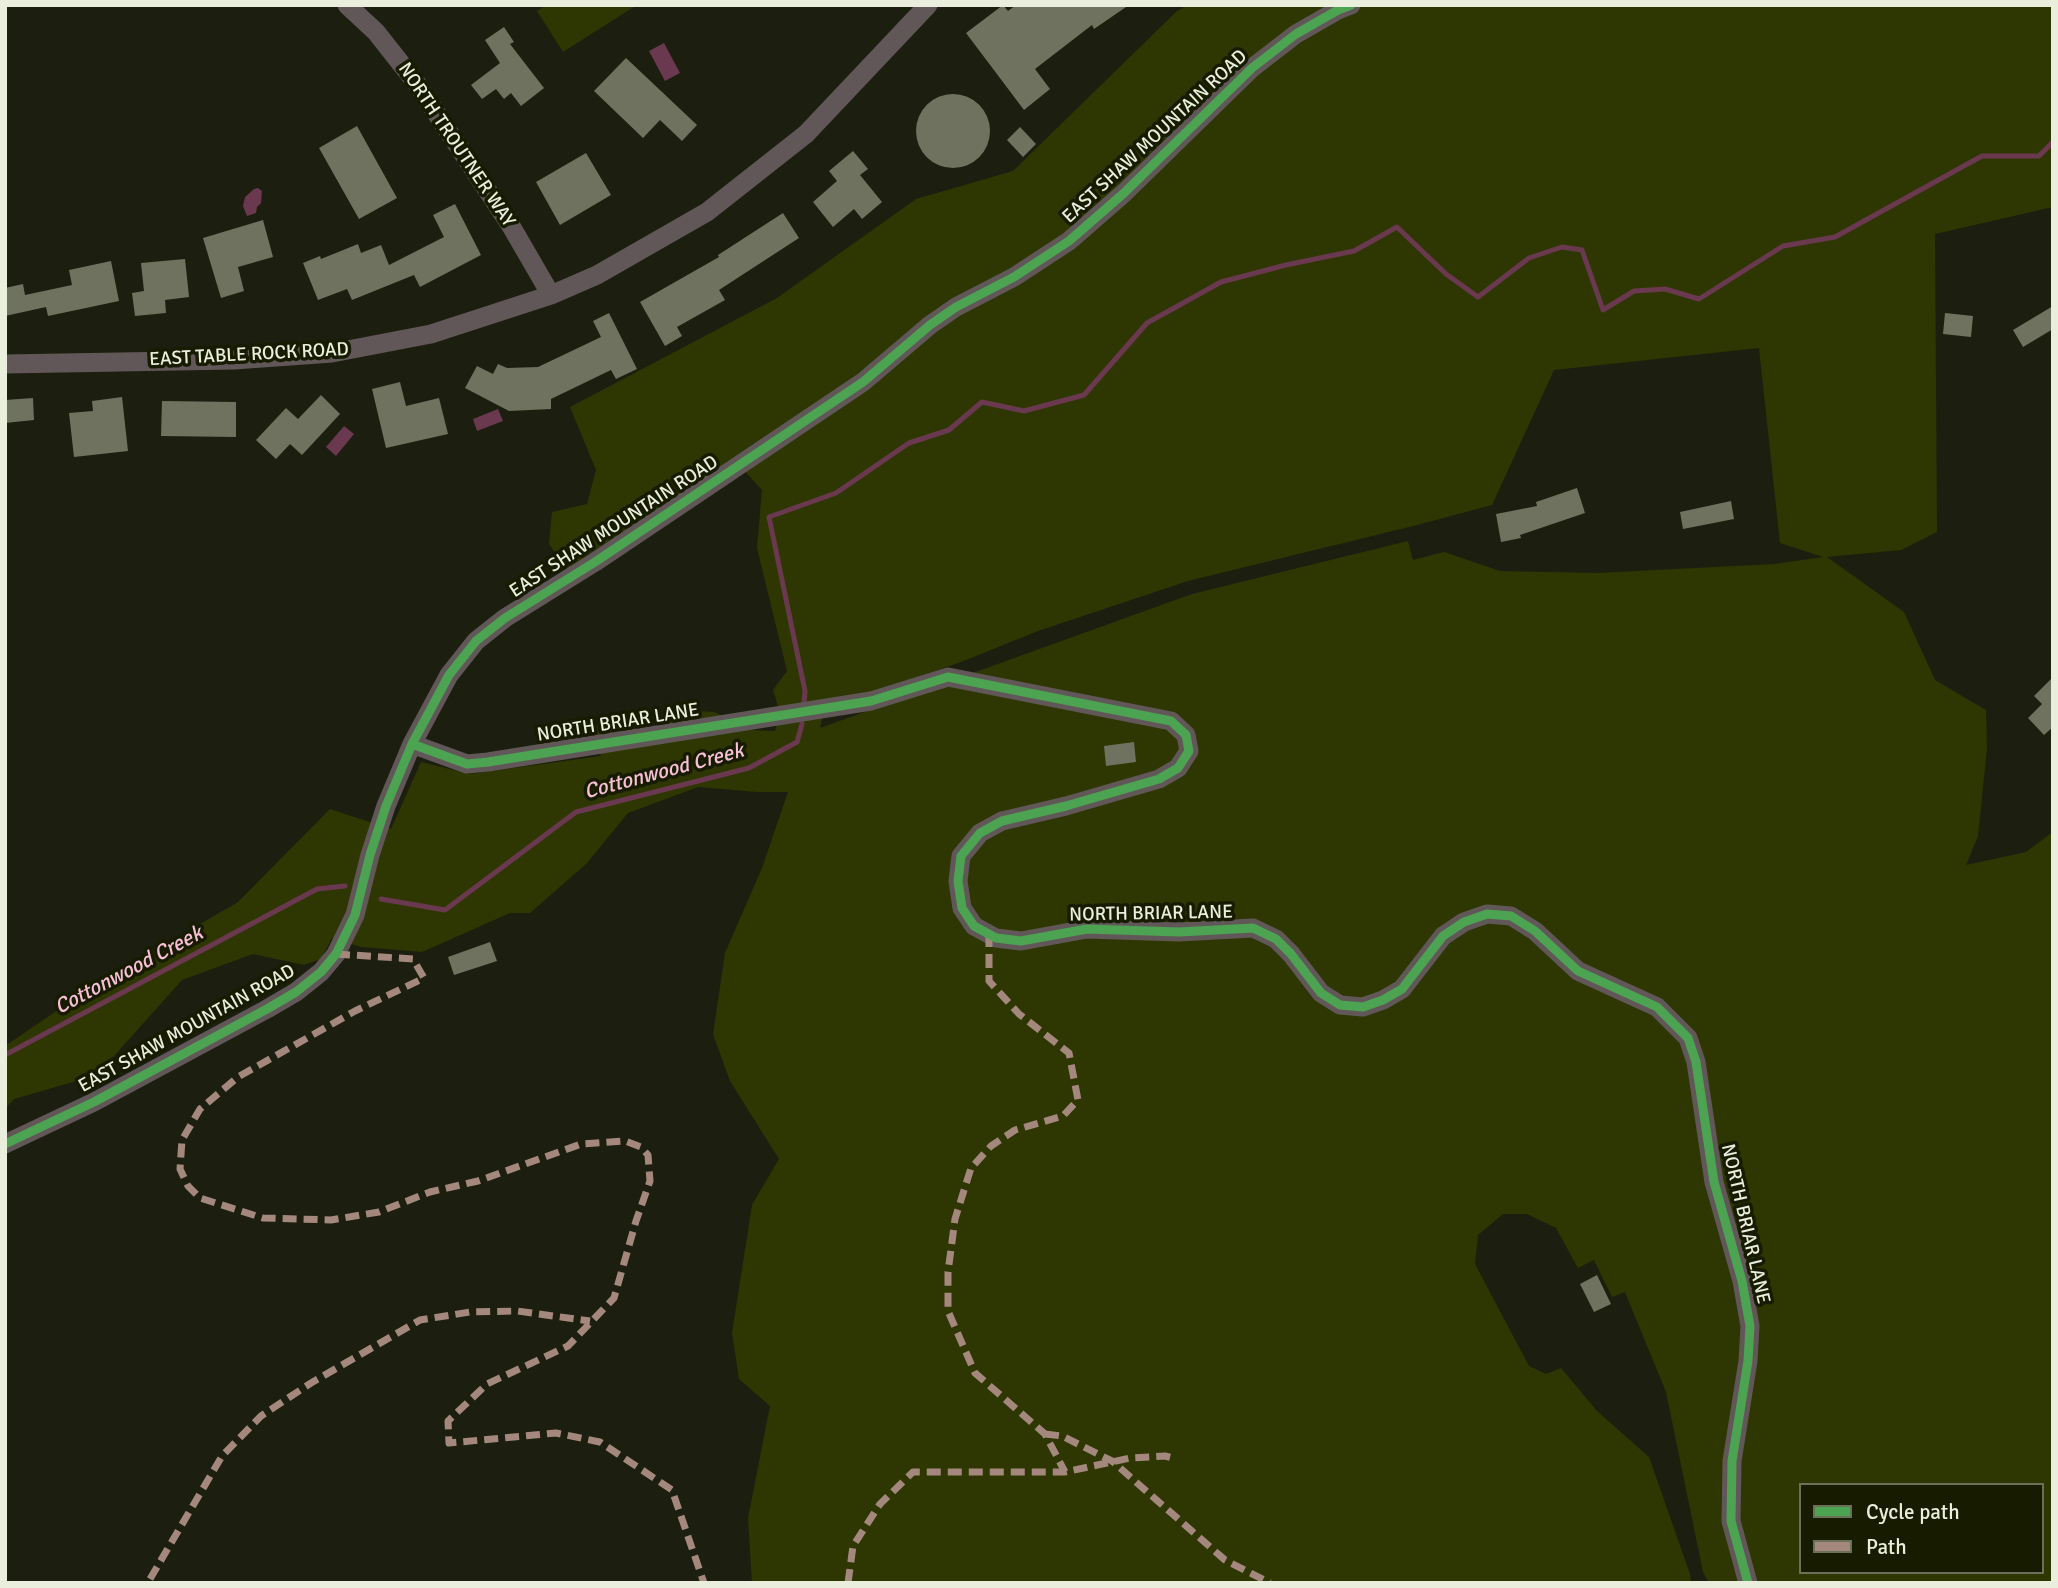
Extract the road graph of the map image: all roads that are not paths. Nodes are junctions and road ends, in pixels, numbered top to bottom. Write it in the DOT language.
graph roads {
  1 [pos="347,5"];
  2 [pos="928,5"];
  3 [pos="1351,5"];
  4 [pos="551,295"];
  5 [pos="5,363"];
  6 [pos="412,744"];
  7 [pos="5,1144"];
  8 [pos="1748,1583"];
  1 -- 4 [label="street, NORTH TROUTNER WAY"];
  2 -- 4 [label="street, EAST TABLE ROCK ROAD"];
  3 -- 6 [label="street, EAST SHAW MOUNTAIN ROAD"];
  4 -- 5 [label="street, EAST TABLE ROCK ROAD"];
  6 -- 7 [label="street, EAST SHAW MOUNTAIN ROAD"];
  6 -- 8 [label="street, NORTH BRIAR LANE"];
}
